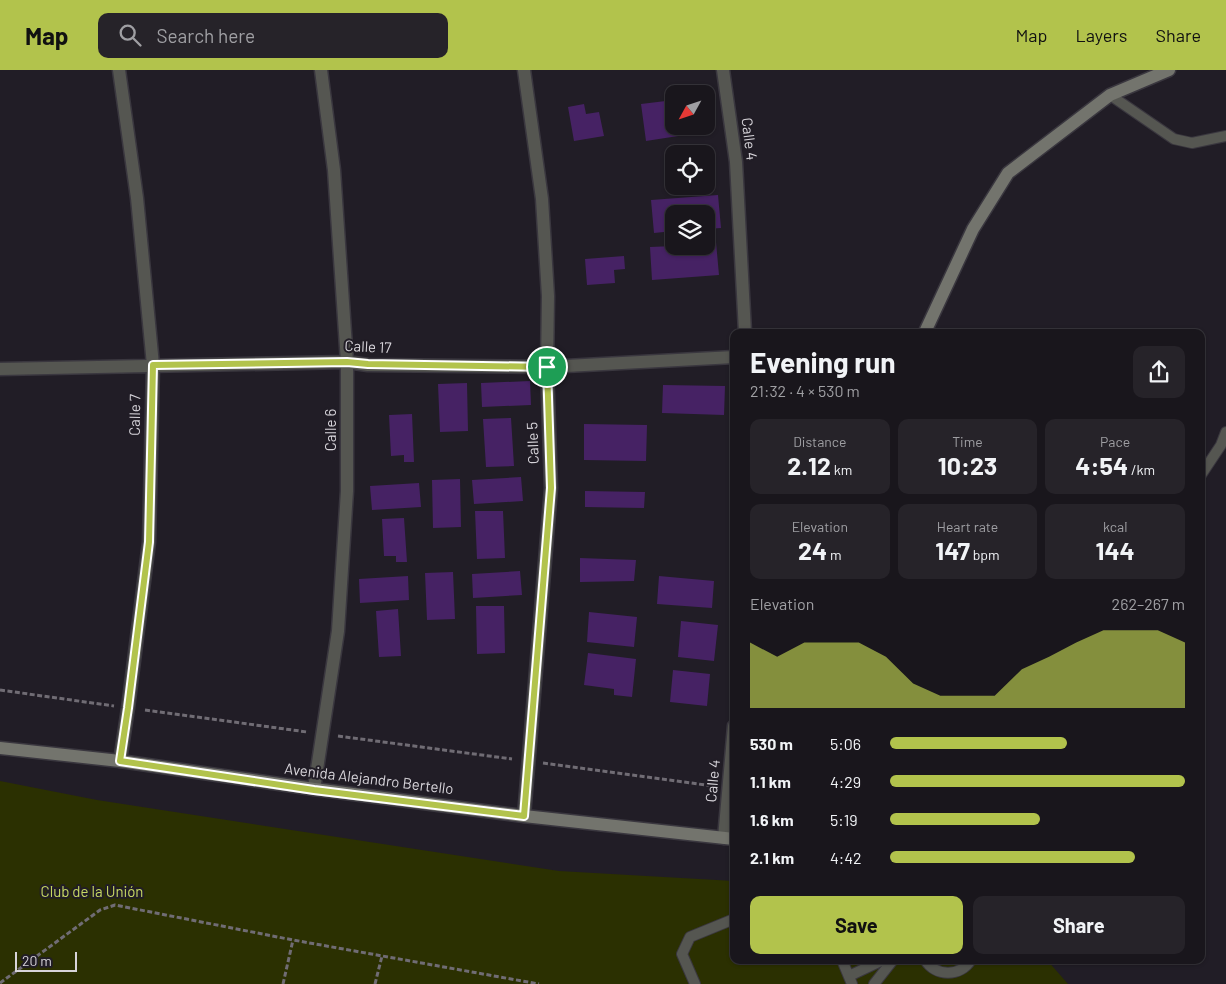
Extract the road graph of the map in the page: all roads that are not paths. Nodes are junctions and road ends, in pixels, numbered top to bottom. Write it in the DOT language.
graph roads {
  1 [pos="119,70"];
  2 [pos="322,70"];
  3 [pos="524,70"];
  4 [pos="723,70"];
  5 [pos="1169,70"];
  6 [pos="1110,95"];
  7 [pos="1226,136"];
  8 [pos="745,329"];
  9 [pos="926,329"];
  10 [pos="730,357"];
  11 [pos="347,362"];
  12 [pos="153,365"];
  13 [pos="547,367"];
  14 [pos="0,369"];
  15 [pos="1226,432"];
  16 [pos="1205,469"];
  17 [pos="0,748"];
  18 [pos="120,761"];
  19 [pos="730,776"];
  20 [pos="314,790"];
  21 [pos="524,816"];
  22 [pos="729,838"];
  23 [pos="730,921"];
  24 [pos="844,964"];
  25 [pos="876,964"];
  26 [pos="890,964"];
  27 [pos="929,964"];
  28 [pos="967,964"];
  29 [pos="850,980"];
  30 [pos="695,984"];
  31 [pos="874,984"];
  1 -- 12 [label="street, Calle 7"];
  2 -- 11 [label="street, Calle 6"];
  3 -- 13 [label="street, Calle 5"];
  4 -- 8 [label="street, Calle 4"];
  5 -- 6 [label="main road"];
  6 -- 7 [label="lane"];
  6 -- 9 [label="main road"];
  10 -- 13 [label="street, Calle 17"];
  11 -- 12 [label="street, Calle 17"];
  11 -- 13 [label="street, Calle 17"];
  11 -- 20 [label="street, Calle 6"];
  12 -- 14 [label="street, Calle 17"];
  12 -- 18 [label="street, Calle 7"];
  13 -- 21 [label="street, Calle 5"];
  15 -- 16 [label="lane"];
  17 -- 18 [label="main road, Avenida Alejandro Bertello"];
  18 -- 20 [label="main road, Avenida Alejandro Bertello"];
  19 -- 22 [label="street, Calle 4"];
  20 -- 21 [label="main road, Avenida Alejandro Bertello"];
  21 -- 22 [label="main road, Avenida Alejandro Bertello"];
  23 -- 30 [label="lane"];
  24 -- 29 [label="lane"];
  25 -- 29 [label="lane"];
  26 -- 31 [label="lane"];
  27 -- 28 [label="lane"];
}
